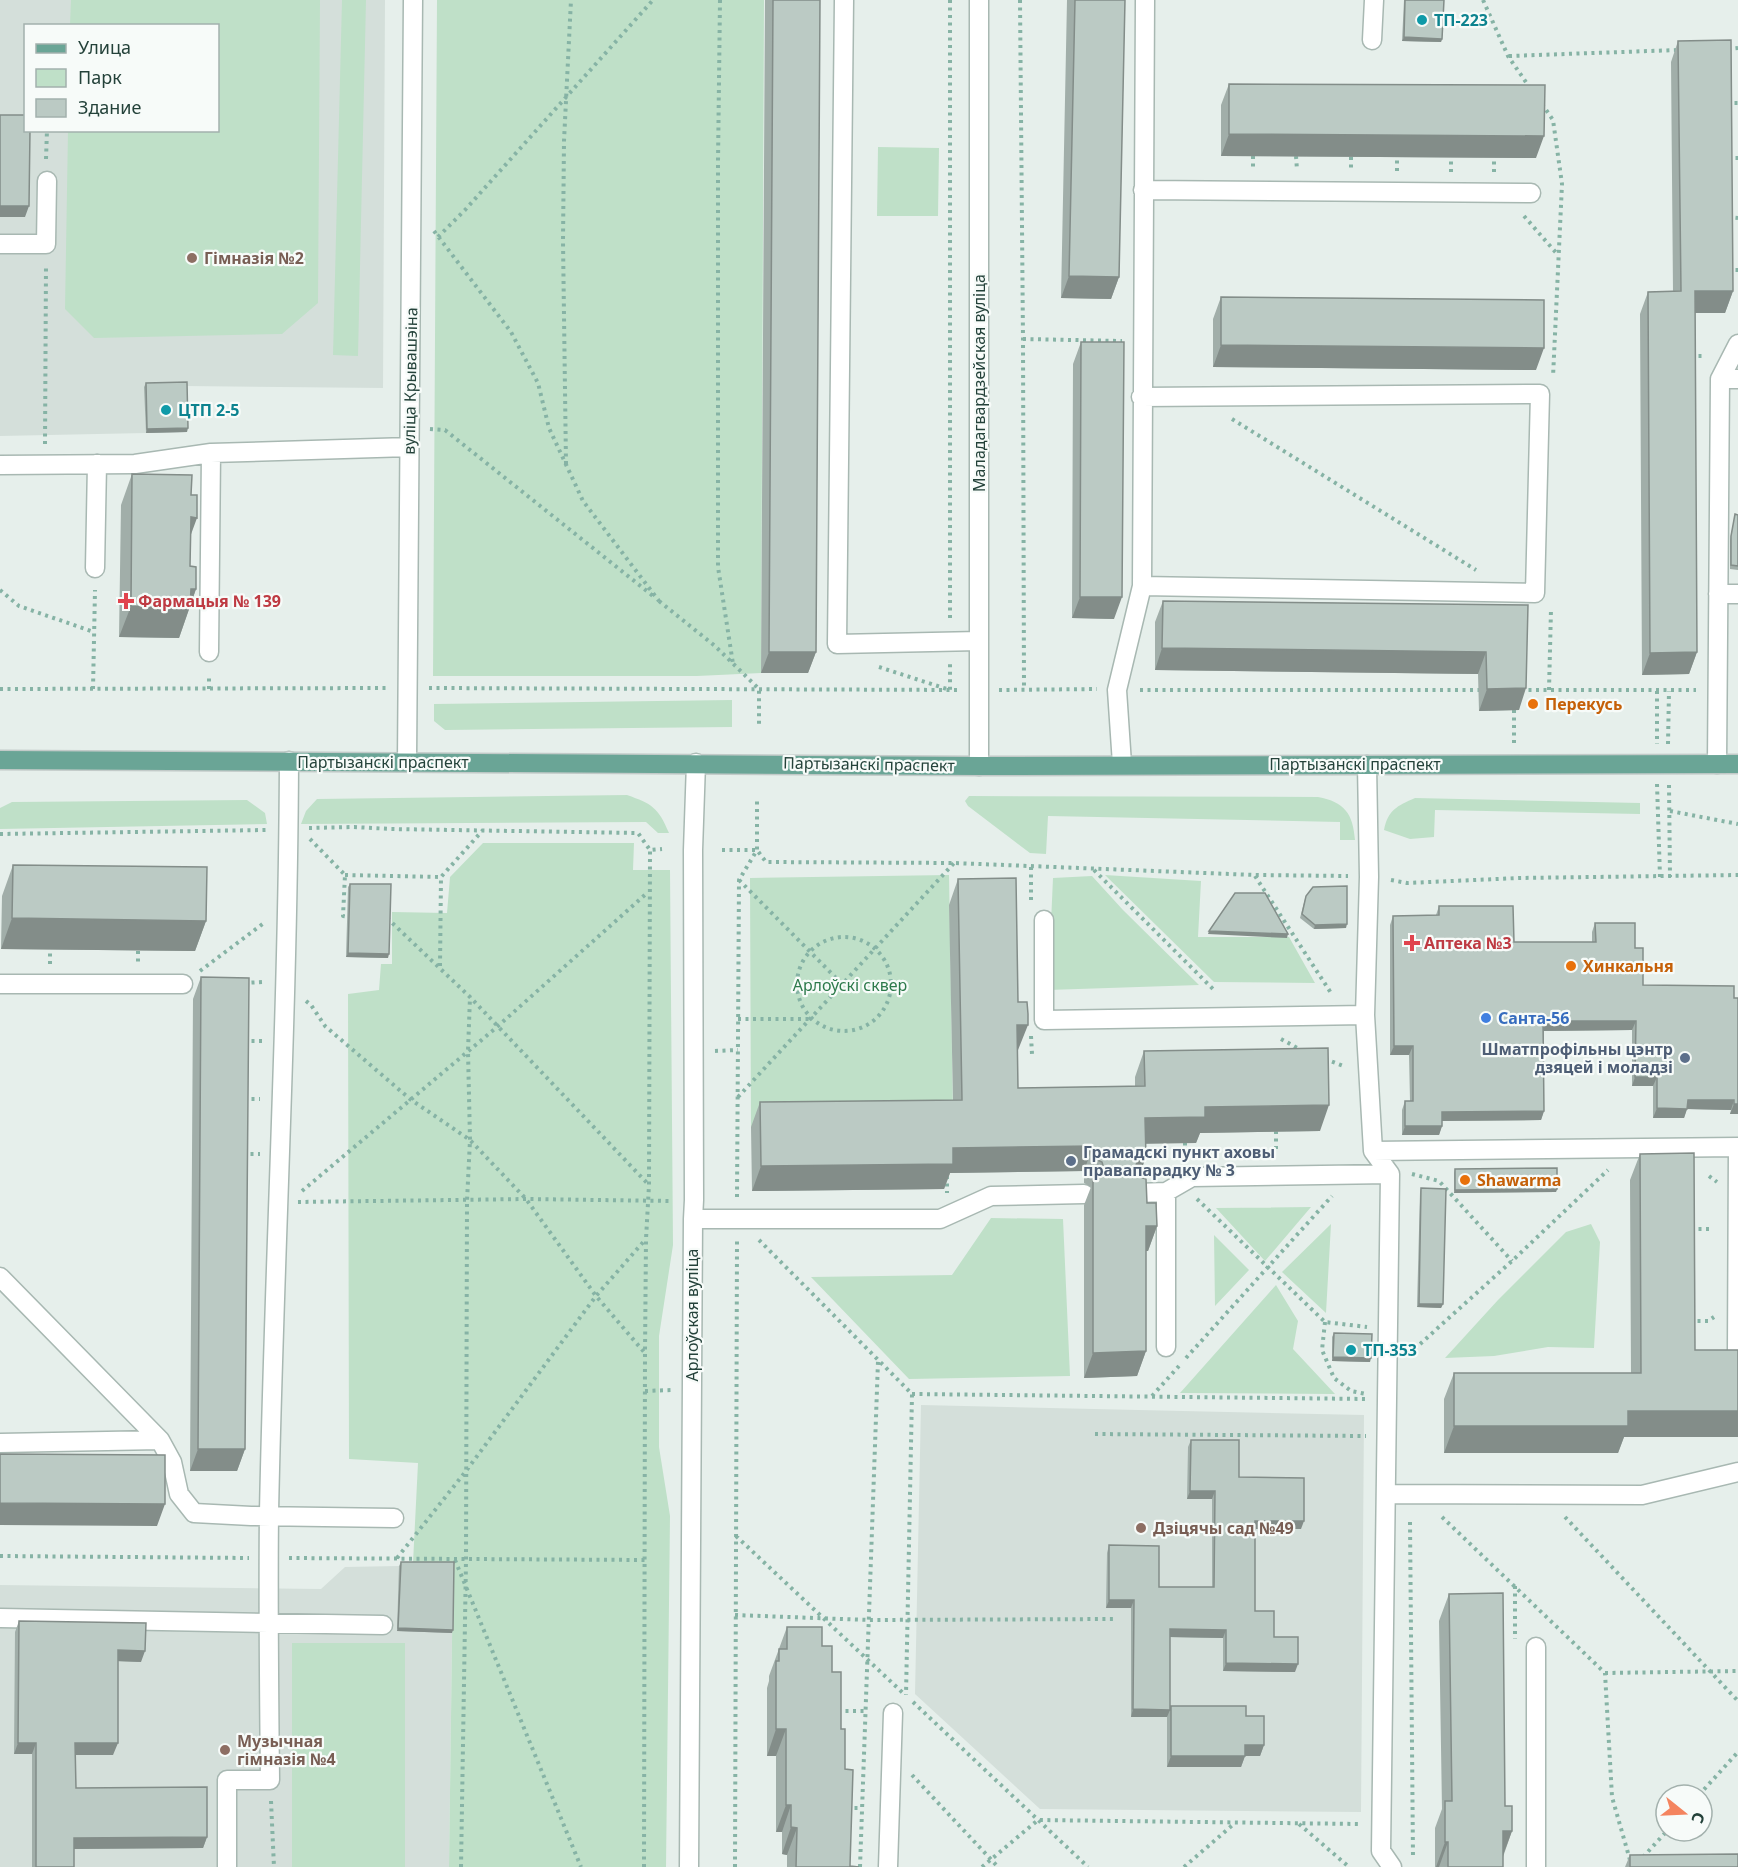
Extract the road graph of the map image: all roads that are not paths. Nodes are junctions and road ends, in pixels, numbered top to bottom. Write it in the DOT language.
graph roads {
  1 [pos="413,0"];
  2 [pos="844,0"];
  3 [pos="979,0"];
  4 [pos="1145,0"];
  5 [pos="1374,0"];
  6 [pos="1372,40"];
  7 [pos="46,181"];
  8 [pos="1143,190"];
  9 [pos="1531,193"];
  10 [pos="0,244"];
  11 [pos="1738,344"];
  12 [pos="1720,379"];
  13 [pos="1738,379"];
  14 [pos="1141,397"];
  15 [pos="409,447"];
  16 [pos="211,453"];
  17 [pos="97,464"];
  18 [pos="0,465"];
  19 [pos="95,568"];
  20 [pos="1142,586"];
  21 [pos="1718,594"];
  22 [pos="1738,594"];
  23 [pos="979,640"];
  24 [pos="209,652"];
  25 [pos="0,760"];
  26 [pos="289,761"];
  27 [pos="407,762"];
  28 [pos="696,763"];
  29 [pos="1122,764"];
  30 [pos="1717,764"];
  31 [pos="1738,764"];
  32 [pos="1367,765"];
  33 [pos="979,766"];
  34 [pos="1044,920"];
  35 [pos="0,984"];
  36 [pos="183,984"];
  37 [pos="1365,1015"];
  38 [pos="1738,1147"];
  39 [pos="1373,1151"];
  40 [pos="1390,1173"];
  41 [pos="1174,1188"];
  42 [pos="1137,1192"];
  43 [pos="1084,1194"];
  44 [pos="693,1219"];
  45 [pos="0,1277"];
  46 [pos="1166,1347"];
  47 [pos="1737,1350"];
  48 [pos="160,1440"];
  49 [pos="0,1443"];
  50 [pos="1738,1472"];
  51 [pos="1387,1494"];
  52 [pos="269,1517"];
  53 [pos="393,1518"];
  54 [pos="0,1618"];
  55 [pos="268,1624"];
  56 [pos="383,1625"];
  57 [pos="1536,1647"];
  58 [pos="893,1713"];
  59 [pos="227,1867"];
  60 [pos="689,1867"];
  61 [pos="888,1867"];
  62 [pos="1392,1867"];
  63 [pos="1536,1867"];
  1 -- 15 [label="street, вуліца Крывашэіна"];
  2 -- 23 [label="street"];
  3 -- 23 [label="street, Маладагвардзейская вуліца"];
  4 -- 8 [label="street"];
  5 -- 6 [label="street"];
  7 -- 10 [label="street"];
  8 -- 9 [label="street"];
  8 -- 14 [label="street"];
  11 -- 12 [label="street"];
  12 -- 13 [label="street"];
  12 -- 21 [label="street"];
  14 -- 20 [label="street"];
  14 -- 20 [label="street"];
  15 -- 16 [label="street"];
  15 -- 27 [label="street, вуліца Крывашэіна"];
  16 -- 17 [label="street"];
  16 -- 24 [label="street"];
  17 -- 18 [label="street"];
  17 -- 19 [label="street"];
  20 -- 29 [label="street"];
  21 -- 22 [label="street"];
  21 -- 30 [label="street"];
  23 -- 33 [label="street, Маладагвардзейская вуліца"];
  25 -- 26 [label="main road, Партызанскі праспект"];
  26 -- 27 [label="main road, Партызанскі праспект"];
  26 -- 52 [label="street"];
  27 -- 28 [label="main road, Партызанскі праспект"];
  28 -- 33 [label="main road, Партызанскі праспект"];
  28 -- 44 [label="street, Арлоўская вуліца"];
  29 -- 32 [label="main road, Партызанскі праспект"];
  29 -- 33 [label="main road, Партызанскі праспект"];
  30 -- 31 [label="main road, Партызанскі праспект"];
  30 -- 32 [label="main road, Партызанскі праспект"];
  32 -- 37 [label="street"];
  34 -- 37 [label="street"];
  35 -- 36 [label="street"];
  37 -- 39 [label="street"];
  38 -- 39 [label="street"];
  38 -- 47 [label="street"];
  39 -- 40 [label="street"];
  40 -- 41 [label="street"];
  40 -- 51 [label="street"];
  41 -- 42 [label="street"];
  41 -- 46 [label="street"];
  43 -- 44 [label="street"];
  44 -- 60 [label="street, Арлоўская вуліца"];
  45 -- 48 [label="street"];
  48 -- 49 [label="street"];
  48 -- 52 [label="street"];
  50 -- 51 [label="street"];
  51 -- 62 [label="street"];
  52 -- 53 [label="street"];
  52 -- 55 [label="street"];
  54 -- 55 [label="street"];
  55 -- 56 [label="street"];
  55 -- 59 [label="street"];
  57 -- 63 [label="street"];
  58 -- 61 [label="street"];
}
